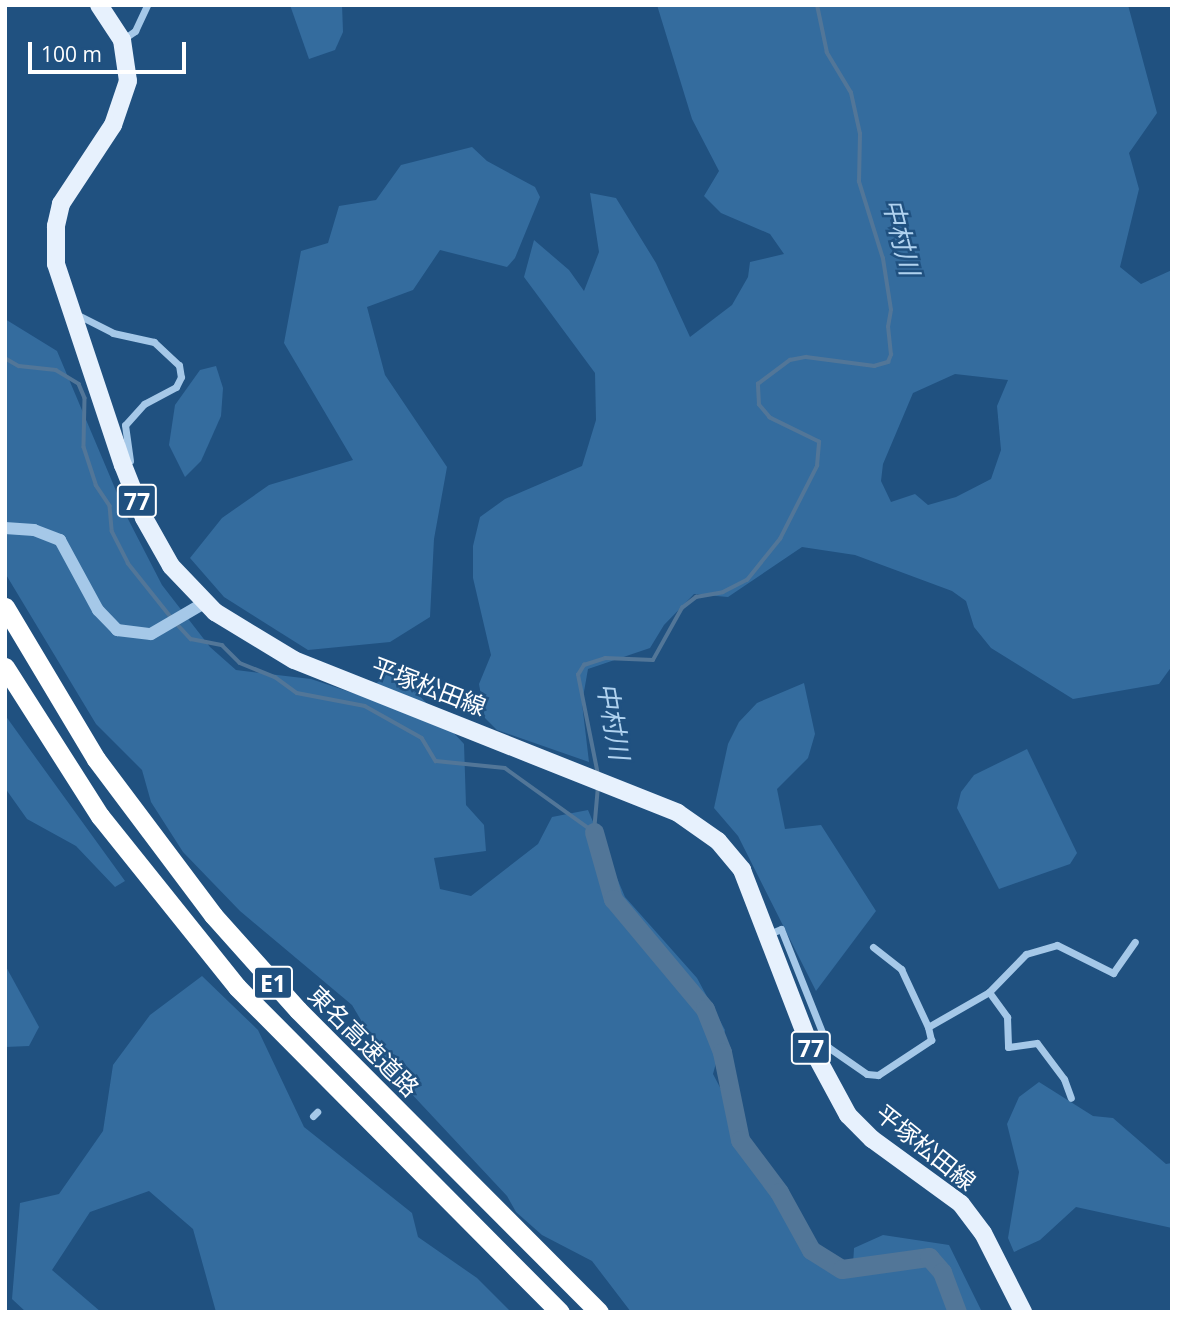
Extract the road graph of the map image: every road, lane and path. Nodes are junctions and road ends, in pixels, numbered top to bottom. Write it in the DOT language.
graph roads {
  1 [pos="99,5"];
  2 [pos="147,5"];
  3 [pos="122,40"];
  4 [pos="69,309"];
  5 [pos="144,518"];
  6 [pos="5,528"];
  7 [pos="201,605"];
  8 [pos="5,607"];
  9 [pos="5,667"];
  10 [pos="768,934"];
  11 [pos="1135,942"];
  12 [pos="873,947"];
  13 [pos="989,992"];
  14 [pos="928,1027"];
  15 [pos="1071,1098"];
  16 [pos="560,1312"];
  17 [pos="599,1312"];
  18 [pos="1023,1312"];
  1 -- 3 [label="main road, 平塚松田線 / 77"];
  2 -- 3 [label="street"];
  3 -- 4 [label="main road, 平塚松田線 / 77"];
  4 -- 5 [label="main road, 平塚松田線 / 77"];
  4 -- 5 [label="street"];
  5 -- 7 [label="main road, 平塚松田線 / 77"];
  6 -- 7 [label="street"];
  7 -- 10 [label="main road, 平塚松田線 / 77"];
  8 -- 17 [label="highway, 東名高速道路 / E1"];
  9 -- 16 [label="highway, E1"];
  10 -- 14 [label="street"];
  10 -- 18 [label="main road, 平塚松田線 / 77"];
  11 -- 13 [label="street"];
  12 -- 14 [label="street"];
  13 -- 14 [label="street"];
  13 -- 15 [label="street"];
}
